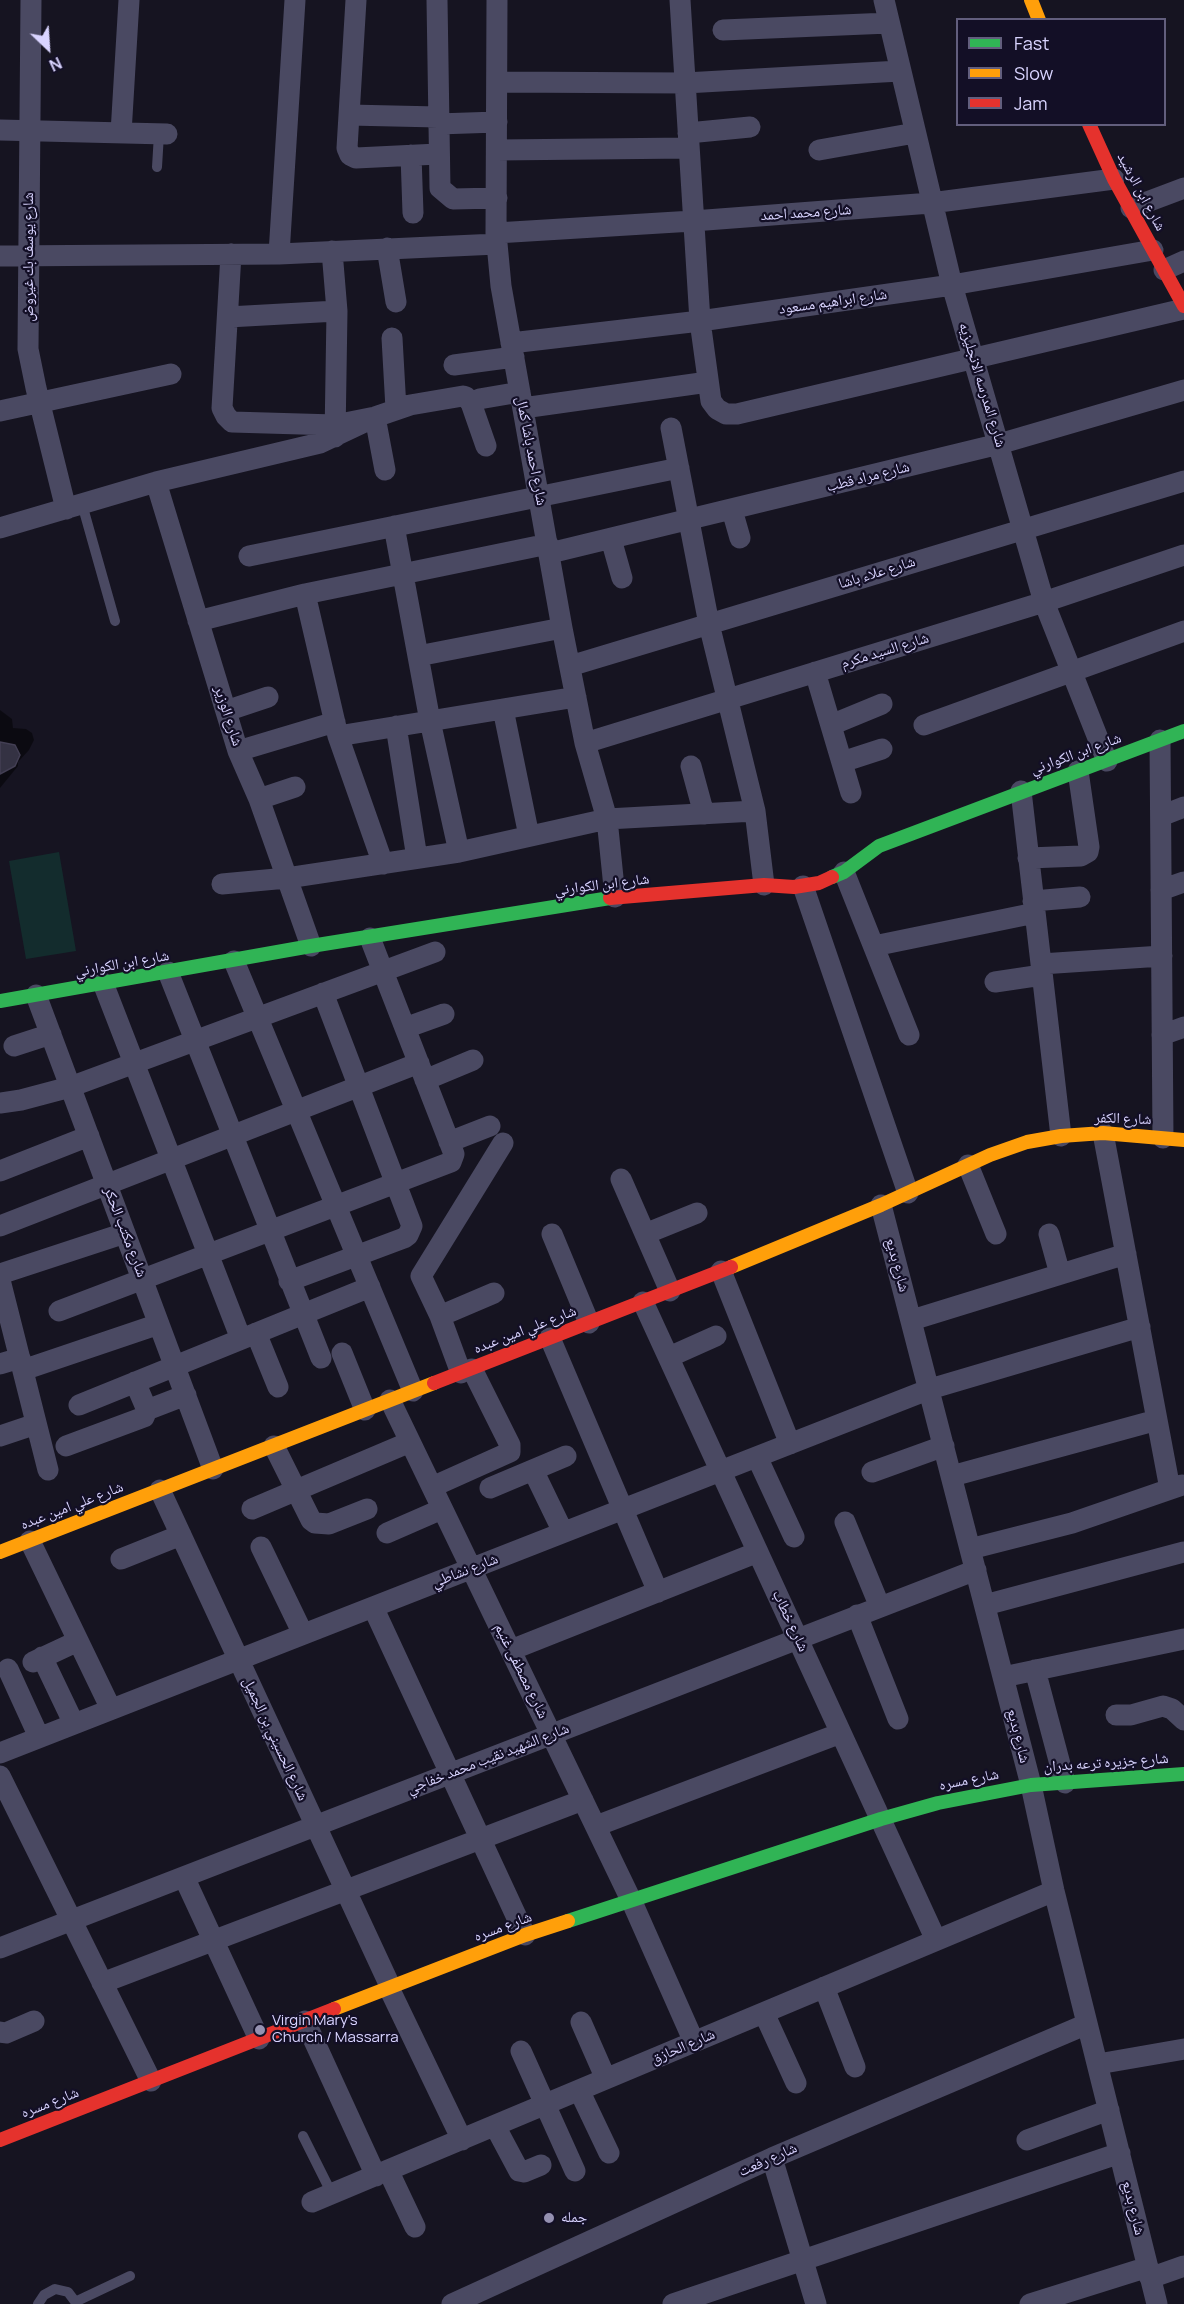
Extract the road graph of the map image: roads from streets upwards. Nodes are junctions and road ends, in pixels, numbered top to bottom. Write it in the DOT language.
graph roads {
  1 [pos="31,0"];
  2 [pos="129,0"];
  3 [pos="295,0"];
  4 [pos="356,0"];
  5 [pos="437,0"];
  6 [pos="497,0"];
  7 [pos="680,0"];
  8 [pos="884,0"];
  9 [pos="1031,0"];
  10 [pos="1038,18"];
  11 [pos="889,23"];
  12 [pos="723,30"];
  13 [pos="900,71"];
  14 [pos="498,82"];
  15 [pos="685,83"];
  16 [pos="349,115"];
  17 [pos="438,121"];
  18 [pos="497,122"];
  19 [pos="1090,126"];
  20 [pos="750,127"];
  21 [pos="0,130"];
  22 [pos="30,131"];
  23 [pos="121,133"];
  24 [pos="915,133"];
  25 [pos="163,134"];
  26 [pos="688,141"];
  27 [pos="497,150"];
  28 [pos="819,150"];
  29 [pos="438,154"];
  30 [pos="411,155"];
  31 [pos="1114,178"];
  32 [pos="1184,188"];
  33 [pos="496,198"];
  34 [pos="931,203"];
  35 [pos="1131,208"];
  36 [pos="413,213"];
  37 [pos="693,222"];
  38 [pos="496,239"];
  39 [pos="387,248"];
  40 [pos="1153,250"];
  41 [pos="332,251"];
  42 [pos="231,254"];
  43 [pos="279,254"];
  44 [pos="0,256"];
  45 [pos="29,256"];
  46 [pos="1184,261"];
  47 [pos="1164,270"];
  48 [pos="952,285"];
  49 [pos="396,302"];
  50 [pos="1184,308"];
  51 [pos="337,311"];
  52 [pos="228,317"];
  53 [pos="700,321"];
  54 [pos="393,338"];
  55 [pos="513,350"];
  56 [pos="975,360"];
  57 [pos="454,365"];
  58 [pos="171,374"];
  59 [pos="708,382"];
  60 [pos="1184,390"];
  61 [pos="479,399"];
  62 [pos="521,400"];
  63 [pos="40,403"];
  64 [pos="396,409"];
  65 [pos="0,411"];
  66 [pos="375,417"];
  67 [pos="671,428"];
  68 [pos="335,431"];
  69 [pos="999,444"];
  70 [pos="486,446"];
  71 [pos="679,468"];
  72 [pos="385,470"];
  73 [pos="1184,481"];
  74 [pos="156,482"];
  75 [pos="540,495"];
  76 [pos="74,506"];
  77 [pos="732,510"];
  78 [pos="690,521"];
  79 [pos="394,526"];
  80 [pos="0,528"];
  81 [pos="1024,528"];
  82 [pos="740,538"];
  83 [pos="611,539"];
  84 [pos="549,549"];
  85 [pos="1184,555"];
  86 [pos="249,556"];
  87 [pos="403,574"];
  88 [pos="622,578"];
  89 [pos="305,594"];
  90 [pos="1044,602"];
  91 [pos="198,621"];
  92 [pos="709,624"];
  93 [pos="562,628"];
  94 [pos="1184,631"];
  95 [pos="418,656"];
  96 [pos="570,666"];
  97 [pos="815,672"];
  98 [pos="1072,672"];
  99 [pos="268,697"];
  100 [pos="576,697"];
  101 [pos="726,699"];
  102 [pos="882,704"];
  103 [pos="504,709"];
  104 [pos="226,711"];
  105 [pos="430,721"];
  106 [pos="831,725"];
  107 [pos="924,725"];
  108 [pos="396,726"];
  109 [pos="337,729"];
  110 [pos="1184,731"];
  111 [pos="1160,740"];
  112 [pos="585,743"];
  113 [pos="882,748"];
  114 [pos="238,751"];
  115 [pos="1107,761"];
  116 [pos="842,762"];
  117 [pos="691,766"];
  118 [pos="1078,771"];
  119 [pos="295,787"];
  120 [pos="1021,791"];
  121 [pos="851,793"];
  122 [pos="259,799"];
  123 [pos="1184,807"];
  124 [pos="755,811"];
  125 [pos="704,814"];
  126 [pos="1161,816"];
  127 [pos="607,819"];
  128 [pos="530,836"];
  129 [pos="459,852"];
  130 [pos="417,858"];
  131 [pos="1029,858"];
  132 [pos="383,864"];
  133 [pos="843,872"];
  134 [pos="287,878"];
  135 [pos="1184,882"];
  136 [pos="222,884"];
  137 [pos="764,885"];
  138 [pos="803,886"];
  139 [pos="1161,890"];
  140 [pos="615,897"];
  141 [pos="1080,897"];
  142 [pos="1034,907"];
  143 [pos="370,938"];
  144 [pos="312,946"];
  145 [pos="874,946"];
  146 [pos="435,952"];
  147 [pos="1162,956"];
  148 [pos="234,961"];
  149 [pos="1041,969"];
  150 [pos="383,971"];
  151 [pos="168,972"];
  152 [pos="995,982"];
  153 [pos="103,983"];
  154 [pos="323,993"];
  155 [pos="36,995"];
  156 [pos="0,1001"];
  157 [pos="444,1014"];
  158 [pos="258,1018"];
  159 [pos="1184,1027"];
  160 [pos="405,1028"];
  161 [pos="51,1034"];
  162 [pos="909,1035"];
  163 [pos="1162,1035"];
  164 [pos="195,1041"];
  165 [pos="15,1046"];
  166 [pos="473,1059"];
  167 [pos="134,1063"];
  168 [pos="422,1072"];
  169 [pos="359,1086"];
  170 [pos="70,1087"];
  171 [pos="0,1103"];
  172 [pos="296,1111"];
  173 [pos="490,1126"];
  174 [pos="1103,1134"];
  175 [pos="89,1136"];
  176 [pos="232,1136"];
  177 [pos="1061,1136"];
  178 [pos="1163,1138"];
  179 [pos="1184,1140"];
  180 [pos="503,1143"];
  181 [pos="452,1148"];
  182 [pos="171,1160"];
  183 [pos="968,1165"];
  184 [pos="0,1171"];
  185 [pos="621,1179"];
  186 [pos="397,1183"];
  187 [pos="107,1185"];
  188 [pos="908,1193"];
  189 [pos="881,1205"];
  190 [pos="336,1206"];
  191 [pos="697,1213"];
  192 [pos="0,1226"];
  193 [pos="270,1231"];
  194 [pos="125,1233"];
  195 [pos="552,1234"];
  196 [pos="645,1234"];
  197 [pos="996,1234"];
  198 [pos="1049,1234"];
  199 [pos="1126,1254"];
  200 [pos="208,1255"];
  201 [pos="357,1256"];
  202 [pos="721,1271"];
  203 [pos="1060,1274"];
  204 [pos="142,1280"];
  205 [pos="289,1281"];
  206 [pos="1,1286"];
  207 [pos="370,1287"];
  208 [pos="670,1291"];
  209 [pos="494,1293"];
  210 [pos="643,1302"];
  211 [pos="59,1311"];
  212 [pos="302,1315"];
  213 [pos="440,1316"];
  214 [pos="912,1320"];
  215 [pos="159,1323"];
  216 [pos="589,1323"];
  217 [pos="1140,1327"];
  218 [pos="249,1336"];
  219 [pos="716,1336"];
  220 [pos="550,1338"];
  221 [pos="342,1353"];
  222 [pos="669,1357"];
  223 [pos="321,1358"];
  224 [pos="14,1364"];
  225 [pos="175,1366"];
  226 [pos="466,1371"];
  227 [pos="135,1382"];
  228 [pos="278,1387"];
  229 [pos="930,1389"];
  230 [pos="413,1391"];
  231 [pos="186,1395"];
  232 [pos="390,1400"];
  233 [pos="79,1405"];
  234 [pos="147,1410"];
  235 [pos="365,1410"];
  236 [pos="1157,1420"];
  237 [pos="36,1424"];
  238 [pos="0,1436"];
  239 [pos="410,1442"];
  240 [pos="790,1444"];
  241 [pos="66,1446"];
  242 [pos="274,1446"];
  243 [pos="944,1446"];
  244 [pos="566,1456"];
  245 [pos="757,1457"];
  246 [pos="213,1469"];
  247 [pos="48,1470"];
  248 [pos="533,1470"];
  249 [pos="721,1471"];
  250 [pos="872,1472"];
  251 [pos="952,1476"];
  252 [pos="432,1487"];
  253 [pos="1177,1487"];
  254 [pos="490,1488"];
  255 [pos="160,1490"];
  256 [pos="296,1490"];
  257 [pos="252,1509"];
  258 [pos="368,1509"];
  259 [pos="442,1509"];
  260 [pos="623,1509"];
  261 [pos="845,1522"];
  262 [pos="563,1532"];
  263 [pos="387,1533"];
  264 [pos="181,1535"];
  265 [pos="794,1537"];
  266 [pos="30,1541"];
  267 [pos="261,1546"];
  268 [pos="970,1549"];
  269 [pos="0,1552"];
  270 [pos="758,1552"];
  271 [pos="1184,1552"];
  272 [pos="121,1559"];
  273 [pos="471,1568"];
  274 [pos="976,1569"];
  275 [pos="658,1592"];
  276 [pos="985,1605"];
  277 [pos="373,1607"];
  278 [pos="880,1607"];
  279 [pos="857,1615"];
  280 [pos="303,1634"];
  281 [pos="798,1638"];
  282 [pos="1184,1639"];
  283 [pos="78,1641"];
  284 [pos="511,1650"];
  285 [pos="238,1659"];
  286 [pos="8,1669"];
  287 [pos="1035,1670"];
  288 [pos="1003,1677"];
  289 [pos="111,1709"];
  290 [pos="1116,1714"];
  291 [pos="898,1719"];
  292 [pos="1184,1720"];
  293 [pos="74,1724"];
  294 [pos="841,1733"];
  295 [pos="552,1734"];
  296 [pos="39,1737"];
  297 [pos="0,1753"];
  298 [pos="450,1774"];
  299 [pos="1184,1774"];
  300 [pos="0,1776"];
  301 [pos="1065,1783"];
  302 [pos="1031,1785"];
  303 [pos="583,1800"];
  304 [pos="881,1819"];
  305 [pos="315,1826"];
  306 [pos="596,1826"];
  307 [pos="481,1839"];
  308 [pos="184,1877"];
  309 [pos="345,1891"];
  310 [pos="1054,1891"];
  311 [pos="632,1902"];
  312 [pos="72,1921"];
  313 [pos="525,1935"];
  314 [pos="936,1940"];
  315 [pos="214,1941"];
  316 [pos="0,1948"];
  317 [pos="102,1983"];
  318 [pos="390,1988"];
  319 [pos="824,1988"];
  320 [pos="764,2013"];
  321 [pos="34,2021"];
  322 [pos="304,2021"];
  323 [pos="580,2022"];
  324 [pos="1087,2024"];
  325 [pos="0,2032"];
  326 [pos="257,2040"];
  327 [pos="694,2042"];
  328 [pos="1184,2049"];
  329 [pos="521,2052"];
  330 [pos="1098,2064"];
  331 [pos="855,2067"];
  332 [pos="606,2079"];
  333 [pos="155,2080"];
  334 [pos="796,2083"];
  335 [pos="579,2090"];
  336 [pos="543,2105"];
  337 [pos="1109,2110"];
  338 [pos="495,2126"];
  339 [pos="0,2140"];
  340 [pos="462,2140"];
  341 [pos="1027,2140"];
  342 [pos="609,2153"];
  343 [pos="1120,2153"];
  344 [pos="772,2158"];
  345 [pos="541,2164"];
  346 [pos="575,2171"];
  347 [pos="382,2173"];
  348 [pos="312,2202"];
  349 [pos="415,2227"];
  350 [pos="803,2260"];
  351 [pos="1184,2266"];
  352 [pos="1149,2272"];
  353 [pos="452,2304"];
  354 [pos="673,2304"];
  355 [pos="816,2304"];
  356 [pos="1030,2304"];
  357 [pos="1157,2304"];
  1 -- 22 [label="street, شارع يوسف بك غيروض"];
  2 -- 23 [label="street"];
  3 -- 43 [label="street"];
  4 -- 16 [label="street"];
  5 -- 17 [label="street"];
  6 -- 14 [label="street, شارع احمد باشا كمال"];
  7 -- 15 [label="street"];
  8 -- 11 [label="street, شارع المدرسه الانجليزيه"];
  9 -- 10 [label="street"];
  11 -- 12 [label="street"];
  11 -- 13 [label="street, شارع المدرسه الانجليزيه"];
  13 -- 15 [label="street"];
  13 -- 24 [label="street, شارع المدرسه الانجليزيه"];
  14 -- 15 [label="street"];
  14 -- 18 [label="street, شارع احمد باشا كمال"];
  15 -- 26 [label="street"];
  16 -- 17 [label="street"];
  16 -- 30 [label="street"];
  17 -- 18 [label="street"];
  17 -- 29 [label="street"];
  18 -- 27 [label="street, شارع احمد باشا كمال"];
  19 -- 31 [label="street, شارع ابن الرشيد"];
  20 -- 26 [label="street"];
  21 -- 22 [label="street"];
  22 -- 23 [label="street"];
  22 -- 45 [label="street, شارع يوسف بك غيروض"];
  23 -- 25 [label="street"];
  24 -- 28 [label="street"];
  24 -- 34 [label="street, شارع المدرسه الانجليزيه"];
  26 -- 27 [label="street"];
  26 -- 37 [label="street"];
  27 -- 33 [label="street, شارع احمد باشا كمال"];
  29 -- 30 [label="street"];
  29 -- 33 [label="street"];
  30 -- 36 [label="street"];
  31 -- 34 [label="street, شارع محمد احمد"];
  31 -- 35 [label="street, شارع ابن الرشيد"];
  32 -- 35 [label="street"];
  33 -- 38 [label="street, شارع احمد باشا كمال"];
  34 -- 37 [label="street, شارع محمد احمد"];
  34 -- 48 [label="street, شارع المدرسه الانجليزيه"];
  35 -- 40 [label="street, شارع ابن الرشيد"];
  37 -- 38 [label="street, شارع محمد احمد"];
  37 -- 53 [label="street"];
  38 -- 39 [label="street, شارع محمد احمد"];
  38 -- 55 [label="street, شارع احمد باشا كمال"];
  39 -- 41 [label="street, شارع محمد احمد"];
  39 -- 49 [label="street"];
  40 -- 47 [label="street, شارع ابن الرشيد"];
  40 -- 48 [label="street, شارع ابراهيم مسعود"];
  41 -- 43 [label="street, شارع محمد احمد"];
  41 -- 51 [label="street"];
  42 -- 43 [label="street, شارع محمد احمد"];
  42 -- 45 [label="street, شارع محمد احمد"];
  42 -- 52 [label="street"];
  44 -- 45 [label="street, شارع محمد احمد"];
  45 -- 63 [label="street, شارع يوسف بك غيروض"];
  46 -- 47 [label="street"];
  47 -- 50 [label="street, شارع ابن الرشيد"];
  48 -- 53 [label="street, شارع ابراهيم مسعود"];
  48 -- 56 [label="street, شارع المدرسه الانجليزيه"];
  50 -- 56 [label="street"];
  51 -- 52 [label="street"];
  51 -- 68 [label="street"];
  52 -- 68 [label="street"];
  53 -- 55 [label="street, شارع ابراهيم مسعود"];
  53 -- 59 [label="street"];
  54 -- 64 [label="street"];
  55 -- 57 [label="street, شارع ابراهيم مسعود"];
  55 -- 62 [label="street, شارع احمد باشا كمال"];
  56 -- 59 [label="street"];
  56 -- 69 [label="street, شارع المدرسه الانجليزيه"];
  58 -- 63 [label="street"];
  59 -- 62 [label="street"];
  60 -- 69 [label="street, شارع مراد قطب"];
  61 -- 62 [label="street"];
  62 -- 75 [label="street, شارع احمد باشا كمال"];
  63 -- 65 [label="street"];
  63 -- 76 [label="street, شارع يوسف بك غيروض"];
  64 -- 66 [label="street"];
  64 -- 70 [label="street"];
  66 -- 68 [label="street"];
  66 -- 72 [label="street"];
  67 -- 71 [label="street"];
  68 -- 74 [label="street"];
  69 -- 77 [label="street, شارع مراد قطب"];
  69 -- 81 [label="street, شارع المدرسه الانجليزيه"];
  71 -- 75 [label="street"];
  71 -- 78 [label="street"];
  73 -- 81 [label="street, شارع علاء باشا"];
  74 -- 76 [label="street"];
  74 -- 91 [label="street, شارع الوزير"];
  75 -- 79 [label="street"];
  75 -- 84 [label="street, شارع احمد باشا كمال"];
  76 -- 80 [label="street"];
  77 -- 78 [label="street, شارع مراد قطب"];
  77 -- 82 [label="street"];
  78 -- 83 [label="street, شارع مراد قطب"];
  78 -- 92 [label="street"];
  79 -- 86 [label="street"];
  79 -- 87 [label="street"];
  81 -- 90 [label="street, شارع المدرسه الانجليزيه"];
  81 -- 92 [label="street, شارع علاء باشا"];
  83 -- 84 [label="street, شارع مراد قطب"];
  83 -- 88 [label="street"];
  84 -- 87 [label="street, شارع مراد قطب"];
  84 -- 93 [label="street, شارع احمد باشا كمال"];
  85 -- 90 [label="street, شارع السيد مكرم"];
  87 -- 89 [label="street, شارع مراد قطب"];
  87 -- 95 [label="street"];
  89 -- 91 [label="street, شارع مراد قطب"];
  89 -- 109 [label="street"];
  90 -- 97 [label="street, شارع السيد مكرم"];
  90 -- 98 [label="street, شارع المدرسه الانجليزيه"];
  91 -- 104 [label="street, شارع الوزير"];
  92 -- 96 [label="street, شارع علاء باشا"];
  92 -- 101 [label="street"];
  93 -- 95 [label="street"];
  93 -- 96 [label="street, شارع احمد باشا كمال"];
  94 -- 98 [label="street"];
  95 -- 105 [label="street"];
  96 -- 100 [label="street, شارع احمد باشا كمال"];
  97 -- 101 [label="street, شارع السيد مكرم"];
  97 -- 106 [label="street"];
  98 -- 107 [label="street"];
  98 -- 115 [label="street, شارع المدرسه الانجليزيه"];
  99 -- 104 [label="street"];
  100 -- 103 [label="street"];
  100 -- 112 [label="street, شارع احمد باشا كمال"];
  101 -- 112 [label="street, شارع السيد مكرم"];
  101 -- 124 [label="street"];
  102 -- 106 [label="street"];
  103 -- 105 [label="street"];
  103 -- 128 [label="street"];
  104 -- 114 [label="street, شارع الوزير"];
  105 -- 108 [label="street"];
  105 -- 129 [label="street"];
  106 -- 116 [label="street"];
  108 -- 109 [label="street"];
  108 -- 130 [label="street"];
  109 -- 114 [label="street"];
  109 -- 132 [label="street"];
  110 -- 111 [label="street, شارع ابن الكوارني"];
  111 -- 115 [label="street, شارع ابن الكوارني"];
  111 -- 126 [label="street"];
  112 -- 127 [label="street, شارع احمد باشا كمال"];
  113 -- 116 [label="street"];
  114 -- 122 [label="street, شارع الوزير"];
  115 -- 118 [label="street, شارع ابن الكوارني"];
  116 -- 121 [label="street"];
  117 -- 125 [label="street"];
  118 -- 120 [label="street, شارع ابن الكوارني"];
  118 -- 131 [label="street"];
  119 -- 122 [label="street"];
  120 -- 131 [label="street"];
  120 -- 133 [label="street, شارع ابن الكوارني"];
  122 -- 134 [label="street, شارع الوزير"];
  123 -- 126 [label="street"];
  124 -- 125 [label="street"];
  124 -- 137 [label="street"];
  125 -- 127 [label="street"];
  126 -- 139 [label="street"];
  127 -- 128 [label="street"];
  127 -- 140 [label="street, شارع احمد باشا كمال"];
  128 -- 129 [label="street"];
  129 -- 130 [label="street"];
  130 -- 132 [label="street"];
  131 -- 142 [label="street"];
  132 -- 134 [label="street"];
  133 -- 138 [label="street, شارع ابن الكوارني"];
  133 -- 145 [label="street"];
  134 -- 136 [label="street"];
  134 -- 144 [label="street, شارع الوزير"];
  135 -- 139 [label="street"];
  137 -- 138 [label="street, شارع ابن الكوارني"];
  137 -- 140 [label="street, شارع ابن الكوارني"];
  138 -- 188 [label="street"];
  139 -- 147 [label="street"];
  140 -- 143 [label="street, شارع ابن الكوارني"];
  141 -- 142 [label="street"];
  142 -- 145 [label="street"];
  142 -- 149 [label="street"];
  143 -- 144 [label="street, شارع ابن الكوارني"];
  143 -- 150 [label="street"];
  144 -- 148 [label="street, شارع ابن الكوارني"];
  145 -- 162 [label="street"];
  146 -- 150 [label="street"];
  147 -- 149 [label="street"];
  147 -- 163 [label="street"];
  148 -- 151 [label="street, شارع ابن الكوارني"];
  148 -- 158 [label="street"];
  149 -- 152 [label="street"];
  149 -- 177 [label="street"];
  150 -- 154 [label="street"];
  150 -- 160 [label="street"];
  151 -- 153 [label="street, شارع ابن الكوارني"];
  151 -- 164 [label="street"];
  153 -- 155 [label="street, شارع ابن الكوارني"];
  153 -- 167 [label="street"];
  154 -- 158 [label="street"];
  154 -- 169 [label="street"];
  155 -- 156 [label="street, شارع ابن الكوارني"];
  155 -- 161 [label="street, شارع مكتب الحكر"];
  157 -- 160 [label="street"];
  158 -- 164 [label="street"];
  158 -- 172 [label="street"];
  159 -- 163 [label="street"];
  160 -- 168 [label="street"];
  161 -- 165 [label="street"];
  161 -- 170 [label="street, شارع مكتب الحكر"];
  163 -- 178 [label="street"];
  164 -- 167 [label="street"];
  164 -- 176 [label="street"];
  166 -- 168 [label="street"];
  167 -- 170 [label="street"];
  167 -- 182 [label="street"];
  168 -- 169 [label="street"];
  168 -- 181 [label="street"];
  169 -- 172 [label="street"];
  169 -- 186 [label="street"];
  170 -- 171 [label="street"];
  170 -- 175 [label="street, شارع مكتب الحكر"];
  172 -- 176 [label="street"];
  172 -- 190 [label="street"];
  173 -- 181 [label="street"];
  174 -- 177 [label="street, شارع الكفر"];
  174 -- 178 [label="street, شارع الكفر"];
  174 -- 199 [label="street"];
  175 -- 184 [label="street"];
  175 -- 187 [label="street, شارع مكتب الحكر"];
  176 -- 182 [label="street"];
  176 -- 193 [label="street"];
  177 -- 183 [label="street, شارع علي امين عبده"];
  178 -- 179 [label="street, شارع الكفر"];
  180 -- 213 [label="street"];
  181 -- 186 [label="street"];
  182 -- 187 [label="street"];
  182 -- 200 [label="street"];
  183 -- 188 [label="street, شارع علي امين عبده"];
  183 -- 197 [label="street"];
  185 -- 196 [label="street"];
  186 -- 190 [label="street"];
  186 -- 201 [label="street"];
  187 -- 192 [label="street"];
  187 -- 194 [label="street, شارع مكتب الحكر"];
  188 -- 189 [label="street, شارع علي امين عبده"];
  189 -- 202 [label="street, شارع علي امين عبده"];
  189 -- 214 [label="street, شارع بديع"];
  190 -- 193 [label="street"];
  190 -- 201 [label="street"];
  191 -- 196 [label="street"];
  193 -- 200 [label="street"];
  193 -- 205 [label="street"];
  194 -- 204 [label="street, شارع مكتب الحكر"];
  194 -- 206 [label="street"];
  195 -- 216 [label="street"];
  196 -- 208 [label="street"];
  198 -- 203 [label="street"];
  199 -- 203 [label="street"];
  199 -- 217 [label="street"];
  200 -- 204 [label="street"];
  200 -- 218 [label="street"];
  201 -- 205 [label="street"];
  201 -- 207 [label="street"];
  202 -- 208 [label="street, شارع علي امين عبده"];
  202 -- 240 [label="street"];
  203 -- 214 [label="street"];
  204 -- 211 [label="street"];
  204 -- 215 [label="street, شارع مكتب الحكر"];
  205 -- 212 [label="street"];
  206 -- 224 [label="street"];
  207 -- 212 [label="street"];
  207 -- 230 [label="street"];
  208 -- 210 [label="street, شارع علي امين عبده"];
  209 -- 213 [label="street"];
  210 -- 216 [label="street, شارع علي امين عبده"];
  210 -- 222 [label="street, شارع خطاب"];
  212 -- 218 [label="street"];
  212 -- 223 [label="street"];
  213 -- 226 [label="street"];
  214 -- 229 [label="street, شارع بديع"];
  215 -- 224 [label="street"];
  215 -- 225 [label="street, شارع مكتب الحكر"];
  216 -- 220 [label="street, شارع علي امين عبده"];
  217 -- 229 [label="street, شارع نشاطي"];
  217 -- 236 [label="street"];
  218 -- 225 [label="street"];
  218 -- 228 [label="street"];
  219 -- 222 [label="street"];
  220 -- 226 [label="street, شارع علي امين عبده"];
  220 -- 260 [label="street"];
  221 -- 235 [label="street"];
  222 -- 249 [label="street, شارع خطاب"];
  224 -- 237 [label="street"];
  225 -- 227 [label="street"];
  225 -- 231 [label="street, شارع مكتب الحكر"];
  226 -- 230 [label="street, شارع علي امين عبده"];
  226 -- 252 [label="street"];
  227 -- 233 [label="street"];
  227 -- 234 [label="street"];
  229 -- 240 [label="street, شارع نشاطي"];
  229 -- 243 [label="street, شارع بديع"];
  230 -- 232 [label="street, شارع علي امين عبده"];
  231 -- 234 [label="street"];
  231 -- 246 [label="street, شارع مكتب الحكر"];
  232 -- 235 [label="street, شارع علي امين عبده"];
  232 -- 239 [label="street, شارع مصطفى غنيم"];
  234 -- 241 [label="street"];
  235 -- 242 [label="street, شارع علي امين عبده"];
  236 -- 251 [label="street"];
  236 -- 253 [label="street"];
  237 -- 238 [label="street"];
  237 -- 247 [label="street"];
  239 -- 252 [label="street, شارع مصطفى غنيم"];
  239 -- 256 [label="street"];
  240 -- 245 [label="street, شارع نشاطي"];
  242 -- 246 [label="street, شارع علي امين عبده"];
  242 -- 256 [label="street"];
  243 -- 250 [label="street"];
  243 -- 251 [label="street, شارع بديع"];
  244 -- 248 [label="street"];
  245 -- 249 [label="street, شارع نشاطي"];
  245 -- 265 [label="street"];
  246 -- 255 [label="street, شارع علي امين عبده"];
  248 -- 254 [label="street"];
  248 -- 262 [label="street"];
  249 -- 260 [label="street, شارع نشاطي"];
  249 -- 270 [label="street, شارع خطاب"];
  251 -- 268 [label="street, شارع بديع"];
  252 -- 259 [label="street, شارع مصطفى غنيم"];
  253 -- 268 [label="street"];
  255 -- 264 [label="street, شارع الحسيني بن الجميل"];
  255 -- 266 [label="street, شارع علي امين عبده"];
  256 -- 257 [label="street"];
  256 -- 258 [label="street"];
  259 -- 263 [label="street"];
  259 -- 273 [label="street, شارع مصطفى غنيم"];
  260 -- 262 [label="street, شارع نشاطي"];
  260 -- 275 [label="street"];
  261 -- 278 [label="street"];
  262 -- 273 [label="street, شارع نشاطي"];
  264 -- 272 [label="street"];
  264 -- 285 [label="street, شارع الحسيني بن الجميل"];
  266 -- 269 [label="street, شارع علي امين عبده"];
  266 -- 283 [label="street"];
  267 -- 280 [label="street"];
  268 -- 274 [label="street, شارع بديع"];
  270 -- 275 [label="street"];
  270 -- 281 [label="street, شارع خطاب"];
  271 -- 276 [label="street"];
  273 -- 277 [label="street, شارع نشاطي"];
  273 -- 284 [label="street, شارع مصطفى غنيم"];
  274 -- 276 [label="street, شارع بديع"];
  274 -- 278 [label="street, شارع الشهيد نقيب محمد خفاجي"];
  275 -- 284 [label="street"];
  276 -- 288 [label="street, شارع بديع"];
  277 -- 280 [label="street, شارع نشاطي"];
  277 -- 298 [label="street"];
  278 -- 279 [label="street, شارع الشهيد نقيب محمد خفاجي"];
  279 -- 281 [label="street, شارع الشهيد نقيب محمد خفاجي"];
  279 -- 291 [label="street"];
  280 -- 285 [label="street, شارع نشاطي"];
  281 -- 294 [label="street, شارع خطاب"];
  281 -- 295 [label="street, شارع الشهيد نقيب محمد خفاجي"];
  282 -- 287 [label="street"];
  283 -- 289 [label="street"];
  283 -- 293 [label="street"];
  284 -- 295 [label="street, شارع مصطفى غنيم"];
  285 -- 289 [label="street, شارع نشاطي"];
  285 -- 305 [label="street, شارع الحسيني بن الجميل"];
  286 -- 296 [label="street"];
  287 -- 288 [label="street"];
  287 -- 301 [label="street"];
  288 -- 302 [label="street, شارع بديع"];
  289 -- 293 [label="street, شارع نشاطي"];
  290 -- 292 [label="street"];
  293 -- 296 [label="street, شارع نشاطي"];
  294 -- 304 [label="street, شارع خطاب"];
  294 -- 306 [label="street"];
  295 -- 298 [label="street, شارع الشهيد نقيب محمد خفاجي"];
  295 -- 303 [label="street, شارع مصطفى غنيم"];
  296 -- 297 [label="street, شارع نشاطي"];
  298 -- 305 [label="street, شارع الشهيد نقيب محمد خفاجي"];
  298 -- 307 [label="street"];
  299 -- 301 [label="street, شارع جزيره ترعه بدران"];
  300 -- 312 [label="street"];
  301 -- 302 [label="street, شارع جزيره ترعه بدران"];
  302 -- 304 [label="street, شارع مسره"];
  302 -- 310 [label="street, شارع بديع"];
  303 -- 306 [label="street, شارع مصطفى غنيم"];
  303 -- 307 [label="street"];
  304 -- 311 [label="street, شارع مسره"];
  304 -- 314 [label="street, شارع خطاب"];
  305 -- 308 [label="street, شارع الشهيد نقيب محمد خفاجي"];
  305 -- 309 [label="street, شارع الحسيني بن الجميل"];
  306 -- 311 [label="street, شارع مصطفى غنيم"];
  307 -- 309 [label="street"];
  307 -- 313 [label="street"];
  308 -- 312 [label="street, شارع الشهيد نقيب محمد خفاجي"];
  308 -- 315 [label="street"];
  309 -- 315 [label="street"];
  309 -- 318 [label="street, شارع الحسيني بن الجميل"];
  310 -- 314 [label="street, شارع الحازق"];
  310 -- 324 [label="street, شارع بديع"];
  311 -- 313 [label="street, شارع مسره"];
  311 -- 327 [label="street, شارع مصطفى غنيم"];
  312 -- 316 [label="street, شارع الشهيد نقيب محمد خفاجي"];
  312 -- 317 [label="street"];
  313 -- 318 [label="street, شارع مسره"];
  314 -- 319 [label="street, شارع الحازق"];
  315 -- 317 [label="street"];
  315 -- 326 [label="street"];
  317 -- 333 [label="street"];
  318 -- 322 [label="street, شارع مسره"];
  318 -- 340 [label="street, شارع الحسيني بن الجميل"];
  319 -- 320 [label="street, شارع الحازق"];
  319 -- 331 [label="street"];
  320 -- 327 [label="street, شارع الحازق"];
  320 -- 334 [label="street"];
  321 -- 325 [label="street"];
  322 -- 326 [label="street, شارع مسره"];
  322 -- 347 [label="street"];
  323 -- 332 [label="street"];
  324 -- 330 [label="street, شارع بديع"];
  324 -- 344 [label="street, شارع رفعت"];
  326 -- 333 [label="street, شارع مسره"];
  327 -- 332 [label="street, شارع الحازق"];
  328 -- 330 [label="street"];
  329 -- 336 [label="street"];
  330 -- 337 [label="street, شارع بديع"];
  332 -- 335 [label="street, شارع الحازق"];
  333 -- 339 [label="street, شارع مسره"];
  335 -- 336 [label="street, شارع الحازق"];
  335 -- 342 [label="street"];
  336 -- 338 [label="street, شارع الحازق"];
  336 -- 346 [label="street"];
  337 -- 341 [label="street"];
  337 -- 343 [label="street, شارع بديع"];
  338 -- 340 [label="street, شارع الحازق"];
  338 -- 345 [label="street"];
  340 -- 347 [label="street, شارع الحازق"];
  343 -- 350 [label="street"];
  343 -- 352 [label="street, شارع بديع"];
  344 -- 350 [label="street"];
  344 -- 353 [label="street, شارع رفعت"];
  347 -- 348 [label="street, شارع الحازق"];
  347 -- 349 [label="street"];
  350 -- 354 [label="street"];
  350 -- 355 [label="street"];
  351 -- 352 [label="street"];
  352 -- 356 [label="street"];
  352 -- 357 [label="street, شارع بديع"];
}
